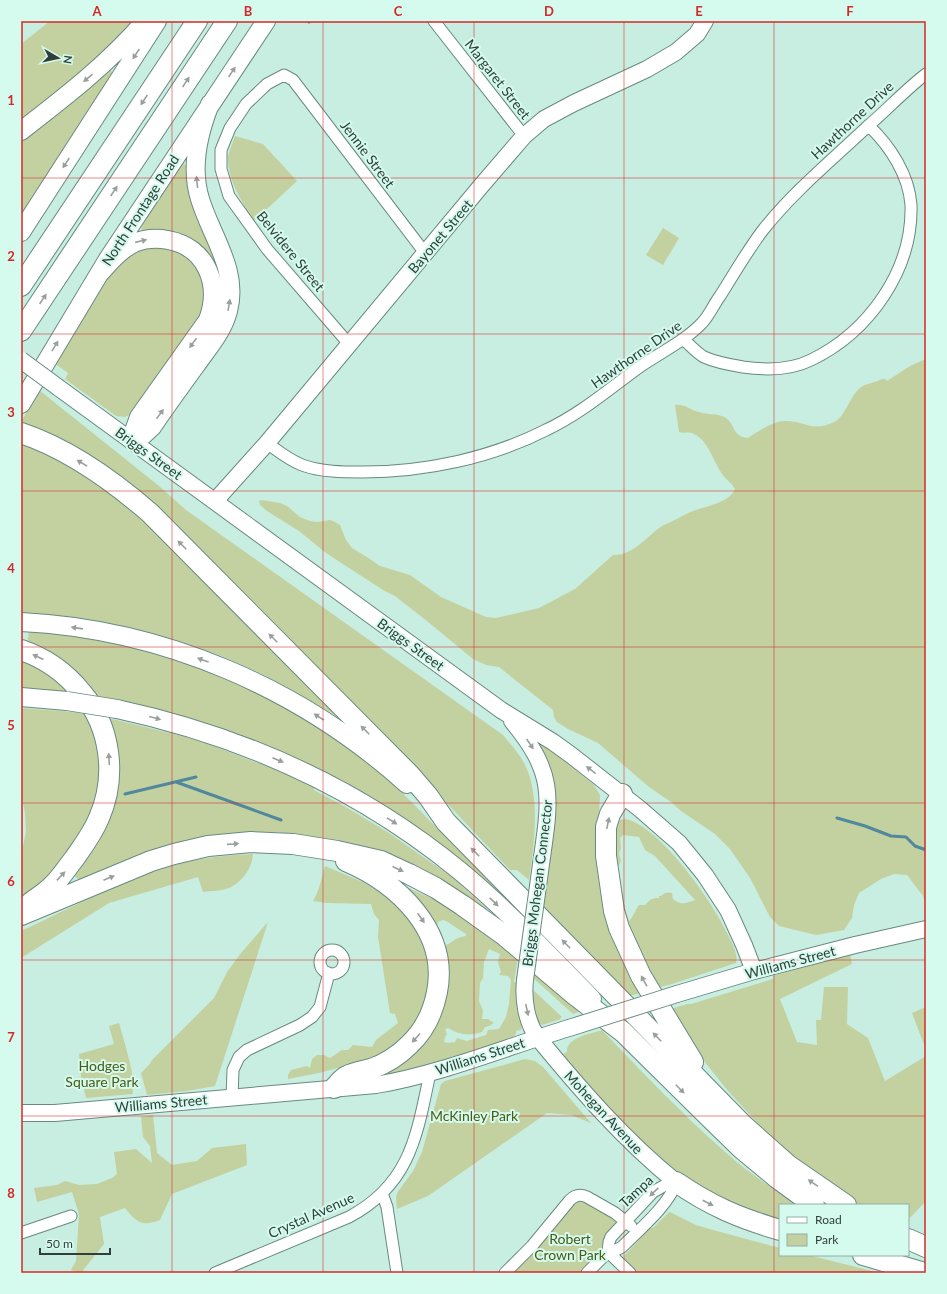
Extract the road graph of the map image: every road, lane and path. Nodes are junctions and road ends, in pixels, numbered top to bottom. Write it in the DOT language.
graph roads {
  1 [pos="145,21"];
  2 [pos="158,21"];
  3 [pos="197,21"];
  4 [pos="227,21"];
  5 [pos="266,21"];
  6 [pos="434,21"];
  7 [pos="705,21"];
  8 [pos="926,74"];
  9 [pos="284,75"];
  10 [pos="210,104"];
  11 [pos="869,126"];
  12 [pos="21,131"];
  13 [pos="524,136"];
  14 [pos="64,220"];
  15 [pos="21,232"];
  16 [pos="425,253"];
  17 [pos="21,265"];
  18 [pos="100,272"];
  19 [pos="21,286"];
  20 [pos="21,331"];
  21 [pos="683,340"];
  22 [pos="349,344"];
  23 [pos="21,360"];
  24 [pos="21,404"];
  25 [pos="26,435"];
  26 [pos="133,441"];
  27 [pos="267,443"];
  28 [pos="215,501"];
  29 [pos="21,622"];
  30 [pos="21,650"];
  31 [pos="21,697"];
  32 [pos="506,714"];
  33 [pos="622,794"];
  34 [pos="446,822"];
  35 [pos="293,844"];
  36 [pos="21,910"];
  37 [pos="21,915"];
  38 [pos="926,929"];
  39 [pos="754,971"];
  40 [pos="329,973"];
  41 [pos="623,1032"];
  42 [pos="538,1038"];
  43 [pos="430,1072"];
  44 [pos="334,1088"];
  45 [pos="232,1097"];
  46 [pos="716,1097"];
  47 [pos="21,1113"];
  48 [pos="676,1182"];
  49 [pos="382,1193"];
  50 [pos="813,1204"];
  51 [pos="845,1204"];
  52 [pos="71,1216"];
  53 [pos="626,1221"];
  54 [pos="779,1230"];
  55 [pos="637,1232"];
  56 [pos="21,1233"];
  57 [pos="608,1252"];
  58 [pos="866,1256"];
  59 [pos="215,1273"];
  60 [pos="397,1273"];
  61 [pos="505,1273"];
  62 [pos="588,1273"];
  63 [pos="630,1273"];
  64 [pos="925,1273"];
  1 -- 12 [label="main road, one-way"];
  2 -- 15 [label="main road, one-way"];
  3 -- 14 [label="highway, one-way"];
  20 -- 4 [label="highway, one-way"];
  10 -- 5 [label="main road, North Frontage Road, one-way"];
  6 -- 13 [label="street, Margaret Street"];
  7 -- 13 [label="main road, Bayonet Street"];
  8 -- 11 [label="street, Hawthorne Drive"];
  9 -- 16 [label="street, Jennie Street"];
  9 -- 22 [label="street, Belvidere Street"];
  10 -- 18 [label="main road, North Frontage Road"];
  26 -- 10 [label="main road, one-way"];
  11 -- 21 [label="street, Hawthorne Drive"];
  11 -- 21 [label="street"];
  13 -- 16 [label="main road, Bayonet Street"];
  14 -- 17 [label="highway"];
  14 -- 19 [label="highway"];
  16 -- 22 [label="main road, Bayonet Street"];
  24 -- 18 [label="main road, North Frontage Road, one-way"];
  18 -- 26 [label="main road, one-way"];
  21 -- 27 [label="street, Hawthorne Drive"];
  22 -- 27 [label="main road, Bayonet Street"];
  23 -- 26 [label="main road, Briggs Street, bridge"];
  34 -- 25 [label="highway, one-way"];
  26 -- 28 [label="main road, Briggs Street"];
  27 -- 28 [label="main road, Bayonet Street"];
  28 -- 32 [label="main road, Briggs Street"];
  34 -- 29 [label="main road, one-way"];
  36 -- 30 [label="highway, one-way"];
  31 -- 41 [label="main road, one-way, bridge"];
  33 -- 32 [label="main road, Briggs Street, one-way"];
  32 -- 42 [label="main road, Briggs Mohegan Connector, one-way, bridge"];
  33 -- 39 [label="main road, Briggs Street"];
  46 -- 33 [label="highway, one-way"];
  46 -- 34 [label="highway, one-way"];
  37 -- 35 [label="highway, one-way"];
  35 -- 41 [label="highway, one-way"];
  35 -- 44 [label="highway, one-way"];
  38 -- 39 [label="main road, Williams Street"];
  39 -- 42 [label="main road, Williams Street, bridge"];
  40 -- 45 [label="street"];
  41 -- 50 [label="highway, one-way"];
  42 -- 43 [label="main road, Williams Street"];
  42 -- 48 [label="main road, Mohegan Avenue"];
  43 -- 44 [label="main road, Williams Street"];
  43 -- 49 [label="street, Crystal Avenue"];
  44 -- 45 [label="main road, Williams Street"];
  45 -- 47 [label="main road, Williams Street"];
  51 -- 46 [label="highway, one-way"];
  48 -- 53 [label="street, Tampa, one-way"];
  48 -- 54 [label="highway, one-way"];
  48 -- 55 [label="street, Tampa"];
  49 -- 59 [label="street, Crystal Avenue"];
  49 -- 60 [label="street"];
  52 -- 56 [label="street"];
  53 -- 55 [label="street"];
  53 -- 57 [label="street, Tampa"];
  53 -- 61 [label="street"];
  55 -- 57 [label="street, Tampa"];
  57 -- 62 [label="street, Tampa"];
  57 -- 63 [label="street"];
  58 -- 64 [label="highway"];
}
